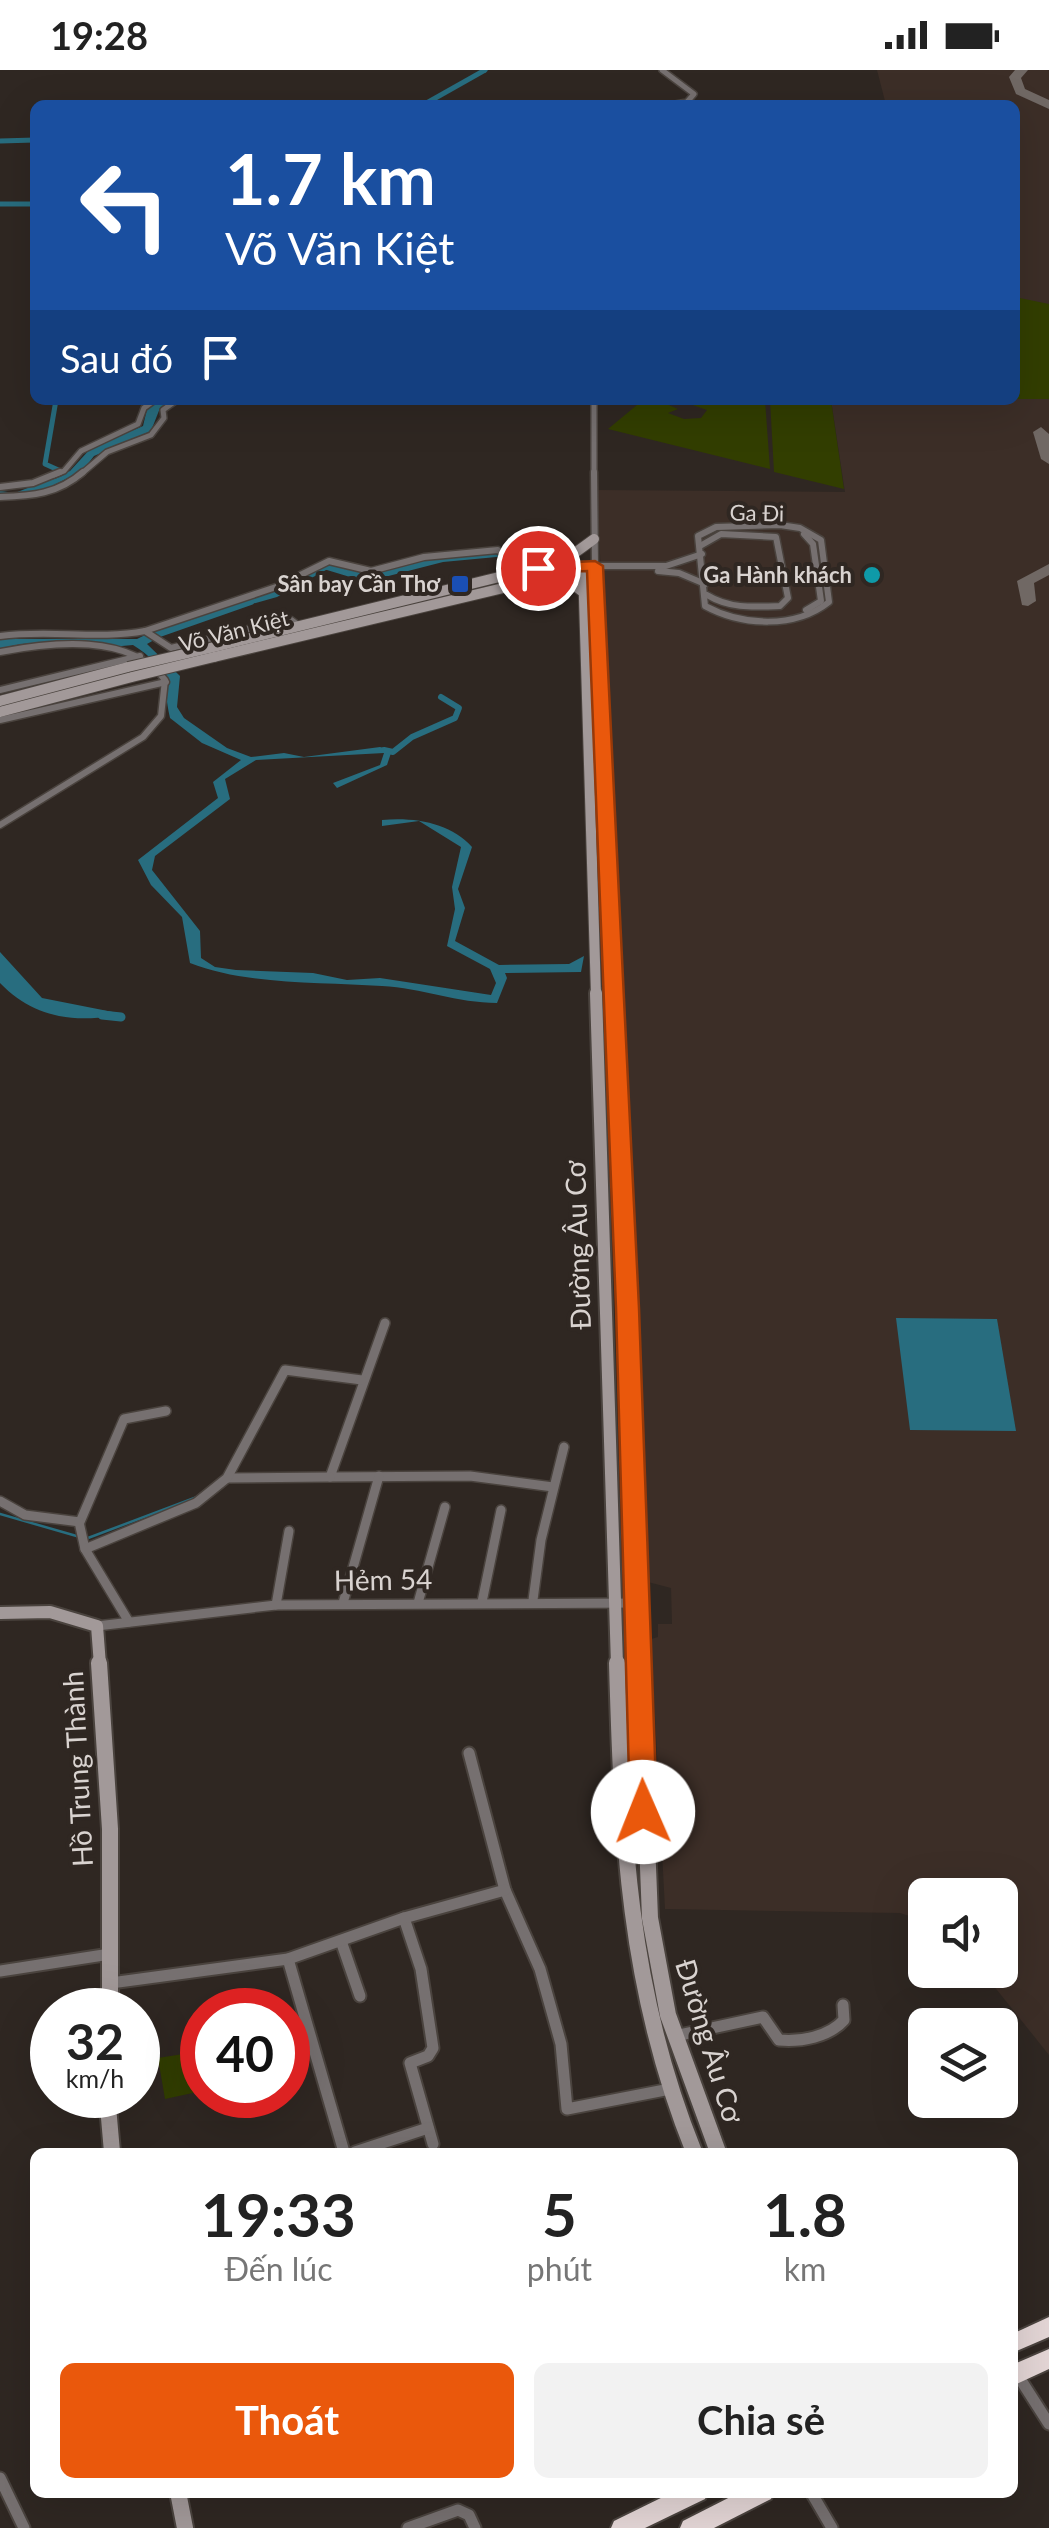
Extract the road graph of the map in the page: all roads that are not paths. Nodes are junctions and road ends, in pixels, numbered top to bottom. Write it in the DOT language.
graph roads {
  1 [pos="662,70"];
  2 [pos="689,100"];
  3 [pos="148,405"];
  4 [pos="171,405"];
  5 [pos="594,405"];
  6 [pos="144,419"];
  7 [pos="160,421"];
  8 [pos="62,472"];
  9 [pos="0,486"];
  10 [pos="0,498"];
  11 [pos="594,539"];
  12 [pos="701,550"];
  13 [pos="590,567"];
  14 [pos="524,571"];
  15 [pos="538,573"];
  16 [pos="704,584"];
  17 [pos="583,592"];
  18 [pos="706,595"];
  19 [pos="352,618"];
  20 [pos="299,626"];
  21 [pos="150,634"];
  22 [pos="0,636"];
  23 [pos="590,636"];
  24 [pos="0,652"];
  25 [pos="212,652"];
  26 [pos="142,655"];
  27 [pos="130,672"];
  28 [pos="166,682"];
  29 [pos="0,690"];
  30 [pos="0,701"];
  31 [pos="0,712"];
  32 [pos="0,720"];
  33 [pos="0,825"];
  34 [pos="596,1034"];
  35 [pos="614,1034"];
  36 [pos="385,1323"];
  37 [pos="362,1380"];
  38 [pos="166,1411"];
  39 [pos="564,1447"];
  40 [pos="380,1476"];
  41 [pos="330,1477"];
  42 [pos="228,1478"];
  43 [pos="553,1487"];
  44 [pos="0,1500"];
  45 [pos="445,1507"];
  46 [pos="501,1510"];
  47 [pos="79,1522"];
  48 [pos="289,1532"];
  49 [pos="81,1541"];
  50 [pos="533,1600"];
  51 [pos="418,1602"];
  52 [pos="482,1602"];
  53 [pos="616,1602"];
  54 [pos="638,1602"];
  55 [pos="343,1603"];
  56 [pos="276,1605"];
  57 [pos="0,1613"];
  58 [pos="129,1622"];
  59 [pos="97,1626"];
  60 [pos="469,1753"];
  61 [pos="643,1812"];
  62 [pos="621,1813"];
  63 [pos="506,1890"];
  64 [pos="404,1918"];
  65 [pos="341,1941"];
  66 [pos="112,1954"];
  67 [pos="288,1959"];
  68 [pos="0,1971"];
  69 [pos="111,1983"];
  70 [pos="111,1988"];
  71 [pos="360,1996"];
  72 [pos="843,2005"];
  73 [pos="676,2036"];
  74 [pos="670,2089"];
  75 [pos="109,2118"];
  76 [pos="428,2128"];
  77 [pos="433,2144"];
  78 [pos="112,2148"];
  79 [pos="343,2148"];
  80 [pos="367,2148"];
  81 [pos="692,2148"];
  82 [pos="717,2148"];
  83 [pos="1049,2327"];
  84 [pos="1018,2341"];
  85 [pos="1049,2360"];
  86 [pos="1018,2374"];
  87 [pos="1018,2379"];
  88 [pos="1049,2424"];
  89 [pos="0,2478"];
  90 [pos="179,2498"];
  91 [pos="684,2498"];
  92 [pos="752,2498"];
  93 [pos="814,2498"];
  94 [pos="24,2528"];
  95 [pos="185,2528"];
  96 [pos="408,2528"];
  97 [pos="474,2528"];
  98 [pos="622,2528"];
  99 [pos="692,2528"];
  100 [pos="832,2528"];
  1 -- 2 [label="street"];
  3 -- 6 [label="street"];
  4 -- 7 [label="street"];
  5 -- 11 [label="street"];
  6 -- 7 [label="street"];
  6 -- 8 [label="street"];
  7 -- 10 [label="street"];
  8 -- 9 [label="street"];
  11 -- 13 [label="street"];
  11 -- 15 [label="street"];
  12 -- 13 [label="street"];
  12 -- 16 [label="street"];
  12 -- 18 [label="street"];
  12 -- 18 [label="street"];
  13 -- 15 [label="street, Võ Văn Kiệt"];
  13 -- 16 [label="street"];
  13 -- 17 [label="street, Đường Âu Cơ"];
  13 -- 23 [label="street, Đường Âu Cơ"];
  14 -- 15 [label="street, Võ Văn Kiệt"];
  14 -- 19 [label="street, Võ Văn Kiệt"];
  14 -- 21 [label="street"];
  15 -- 17 [label="street"];
  15 -- 19 [label="street, Võ Văn Kiệt"];
  16 -- 18 [label="street"];
  17 -- 23 [label="street, Đường Âu Cơ"];
  19 -- 20 [label="street, Võ Văn Kiệt"];
  19 -- 25 [label="street, Võ Văn Kiệt"];
  20 -- 21 [label="street"];
  20 -- 25 [label="street, Võ Văn Kiệt"];
  21 -- 22 [label="street"];
  23 -- 34 [label="street, Đường Âu Cơ"];
  23 -- 35 [label="street, Đường Âu Cơ"];
  24 -- 26 [label="street"];
  25 -- 27 [label="street, Võ Văn Kiệt, bridge"];
  26 -- 28 [label="street"];
  26 -- 29 [label="street"];
  27 -- 30 [label="street, Võ Văn Kiệt"];
  27 -- 31 [label="street, Võ Văn Kiệt"];
  28 -- 32 [label="street"];
  28 -- 33 [label="street"];
  34 -- 35 [label="street"];
  34 -- 53 [label="street, Đường Âu Cơ"];
  35 -- 54 [label="street, Đường Âu Cơ"];
  36 -- 37 [label="street"];
  37 -- 41 [label="street"];
  37 -- 42 [label="street"];
  38 -- 47 [label="street"];
  39 -- 43 [label="street"];
  40 -- 41 [label="street"];
  40 -- 43 [label="street"];
  40 -- 55 [label="street"];
  41 -- 42 [label="street"];
  42 -- 49 [label="street"];
  43 -- 50 [label="street"];
  44 -- 47 [label="street"];
  45 -- 51 [label="street"];
  46 -- 52 [label="street"];
  47 -- 49 [label="street"];
  48 -- 56 [label="street"];
  49 -- 58 [label="street"];
  50 -- 52 [label="street, Hẻm 54"];
  50 -- 53 [label="street, Hẻm 54"];
  51 -- 52 [label="street, Hẻm 54"];
  51 -- 55 [label="street, Hẻm 54"];
  53 -- 54 [label="street, Hẻm 54"];
  53 -- 62 [label="street, Đường Âu Cơ"];
  54 -- 61 [label="street, Đường Âu Cơ"];
  55 -- 56 [label="street, Hẻm 54"];
  56 -- 58 [label="street, Hẻm 54"];
  57 -- 59 [label="street"];
  58 -- 59 [label="street, Hẻm 54"];
  59 -- 66 [label="street, Hồ Trung Thành"];
  60 -- 63 [label="street"];
  61 -- 62 [label="street"];
  61 -- 73 [label="street, Đường Âu Cơ"];
  62 -- 74 [label="street, Đường Âu Cơ"];
  63 -- 64 [label="street"];
  63 -- 74 [label="street"];
  64 -- 65 [label="street"];
  64 -- 76 [label="street"];
  65 -- 67 [label="street"];
  65 -- 71 [label="street"];
  66 -- 68 [label="street"];
  66 -- 69 [label="street, Hồ Trung Thành"];
  67 -- 69 [label="street"];
  67 -- 79 [label="street"];
  69 -- 70 [label="street, Hồ Trung Thành"];
  72 -- 73 [label="street"];
  73 -- 82 [label="street, Đường Âu Cơ"];
  74 -- 81 [label="street, Đường Âu Cơ"];
  75 -- 78 [label="street"];
  76 -- 77 [label="street"];
  76 -- 80 [label="street"];
  83 -- 84 [label="highway"];
  85 -- 86 [label="highway"];
  87 -- 88 [label="street"];
  89 -- 94 [label="street"];
  90 -- 95 [label="street"];
  91 -- 98 [label="highway"];
  92 -- 99 [label="highway"];
  93 -- 100 [label="street"];
  96 -- 97 [label="street"];
}
